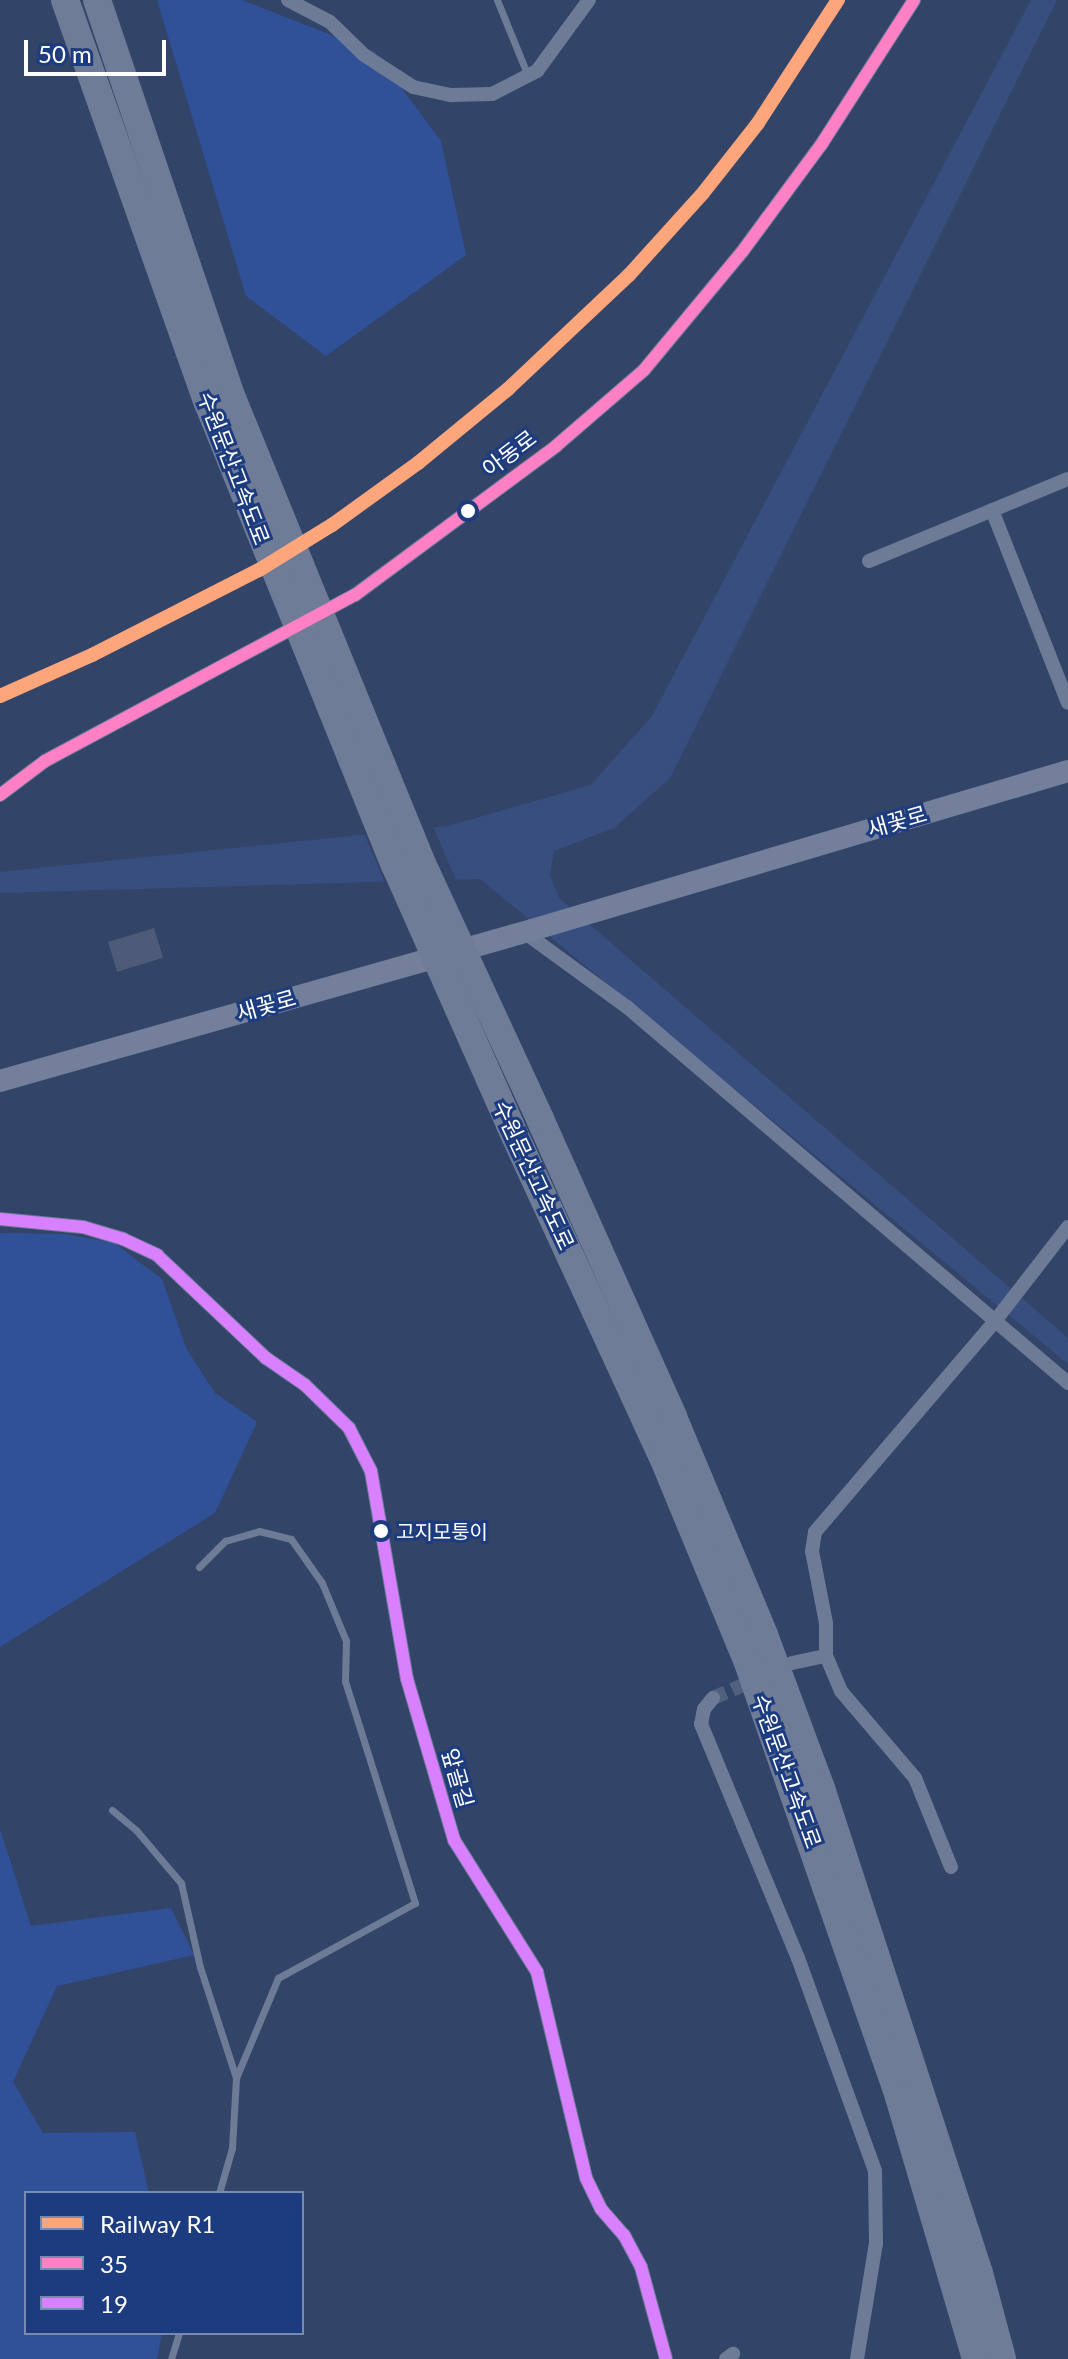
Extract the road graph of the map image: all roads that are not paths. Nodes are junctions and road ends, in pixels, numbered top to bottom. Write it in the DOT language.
graph roads {
  1 [pos="65,0"];
  2 [pos="97,0"];
  3 [pos="288,0"];
  4 [pos="497,0"];
  5 [pos="589,0"];
  6 [pos="914,0"];
  7 [pos="528,76"];
  8 [pos="220,401"];
  9 [pos="1068,479"];
  10 [pos="992,510"];
  11 [pos="869,561"];
  12 [pos="1068,703"];
  13 [pos="1068,771"];
  14 [pos="0,795"];
  15 [pos="528,931"];
  16 [pos="0,1081"];
  17 [pos="0,1219"];
  18 [pos="1068,1227"];
  19 [pos="997,1318"];
  20 [pos="1068,1383"];
  21 [pos="199,1567"];
  22 [pos="826,1656"];
  23 [pos="792,1663"];
  24 [pos="713,1698"];
  25 [pos="112,1810"];
  26 [pos="951,1867"];
  27 [pos="236,2078"];
  28 [pos="220,2191"];
  29 [pos="178,2335"];
  30 [pos="171,2359"];
  31 [pos="666,2359"];
  32 [pos="857,2359"];
  33 [pos="976,2359"];
  34 [pos="1002,2359"];
  1 -- 8 [label="highway, 수원문산고속도로"];
  2 -- 8 [label="highway, 수원문산고속도로"];
  3 -- 7 [label="street"];
  4 -- 7 [label="lane"];
  5 -- 7 [label="street"];
  6 -- 14 [label="street, 아동로"];
  8 -- 33 [label="highway, 수원문산고속도로, bridge"];
  8 -- 34 [label="highway, 수원문산고속도로, bridge"];
  9 -- 10 [label="street"];
  10 -- 11 [label="street"];
  10 -- 12 [label="street"];
  13 -- 15 [label="street, 새꽃로"];
  15 -- 16 [label="street, 새꽃로"];
  15 -- 19 [label="street"];
  17 -- 31 [label="street, 앞골길"];
  18 -- 19 [label="street"];
  19 -- 20 [label="street"];
  19 -- 22 [label="street"];
  21 -- 27 [label="lane"];
  22 -- 23 [label="street"];
  22 -- 26 [label="street"];
  24 -- 32 [label="street"];
  25 -- 27 [label="lane"];
  27 -- 28 [label="lane"];
  29 -- 30 [label="lane"];
}
